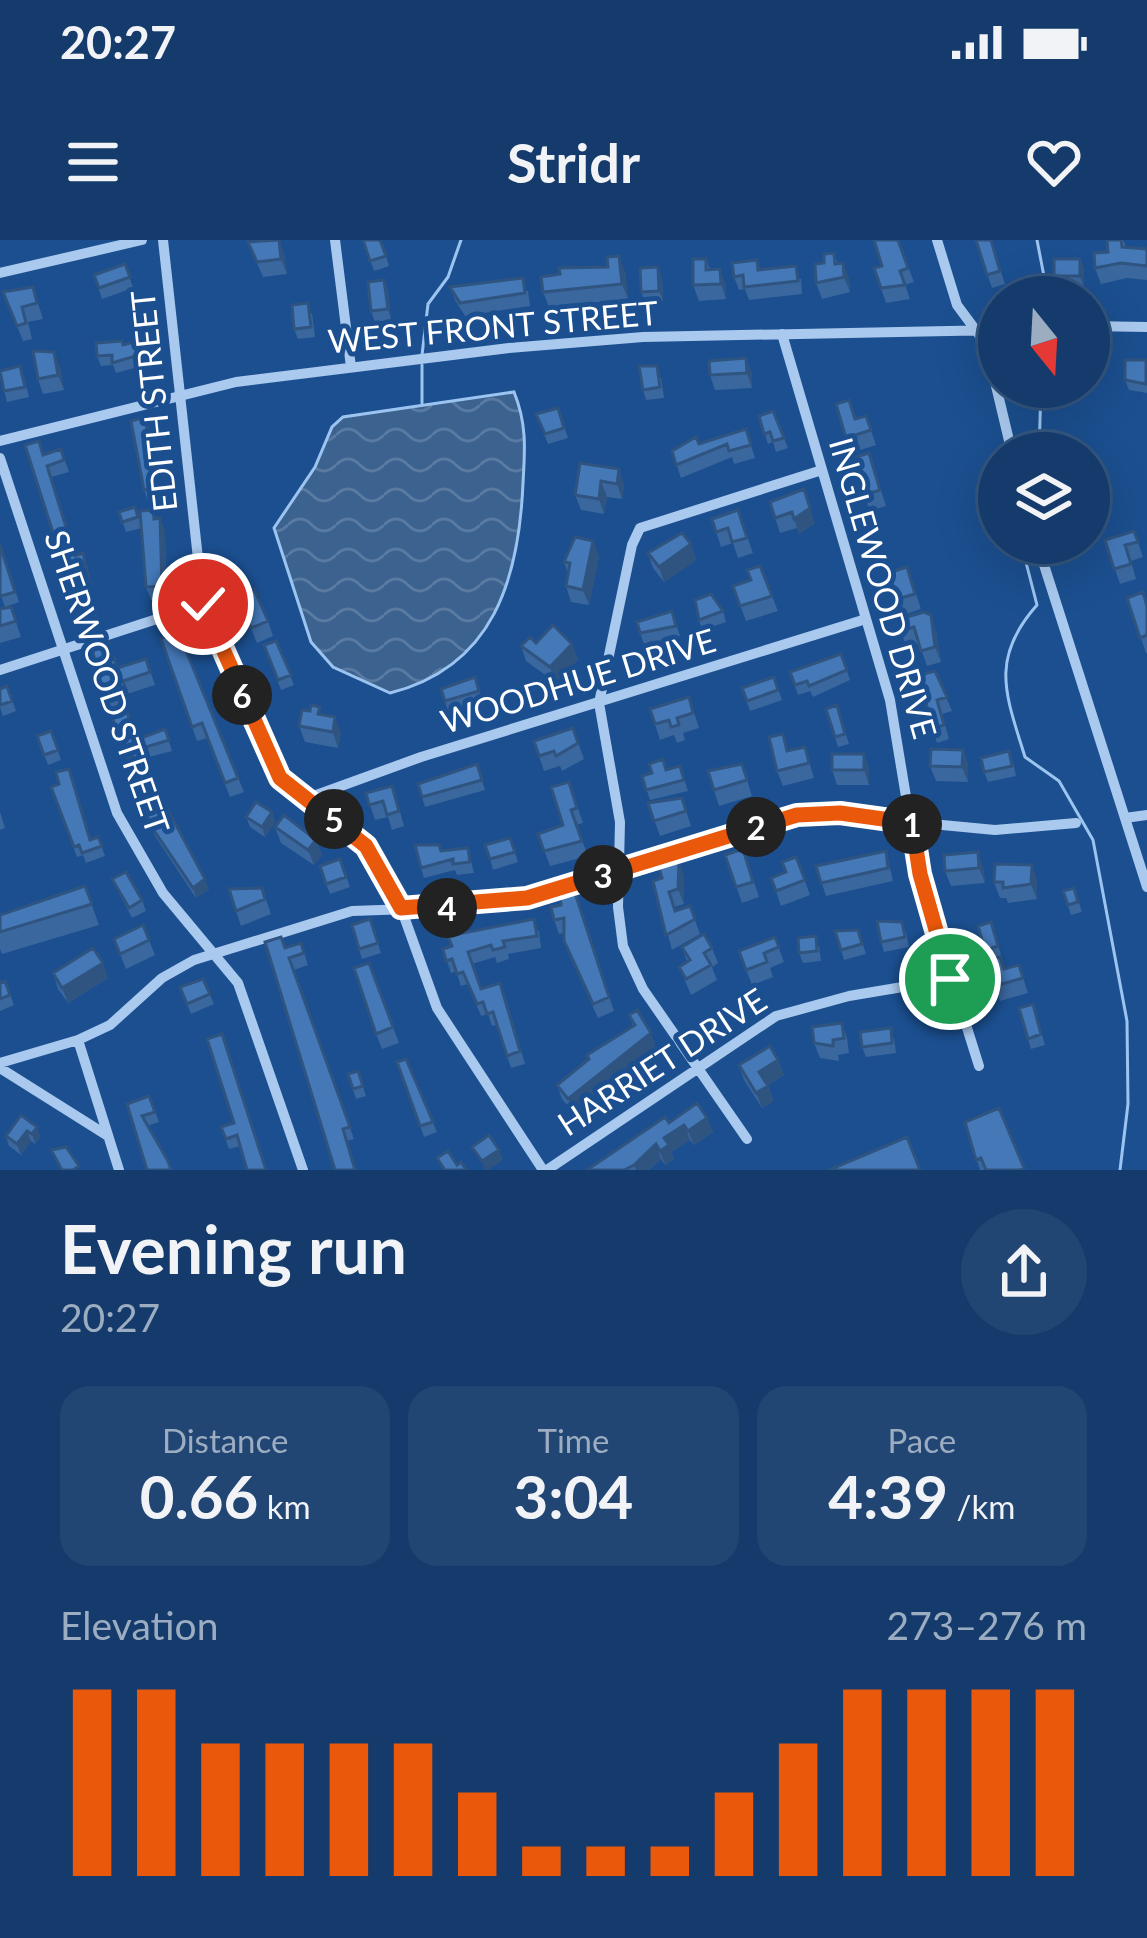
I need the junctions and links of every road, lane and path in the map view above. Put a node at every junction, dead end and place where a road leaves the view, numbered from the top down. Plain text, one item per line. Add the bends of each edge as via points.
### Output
1 (142, 240) edge
2 (163, 240) edge
3 (335, 240) edge
4 (937, 240) edge
5 (0, 273) edge
6 (1110, 326) edge
7 (1147, 327) edge
8 (971, 329) junction
9 (978, 329) edge
10 (782, 334) junction
11 (351, 367) junction
12 (182, 393) junction
13 (1007, 432) edge
14 (0, 441) edge
15 (0, 458) edge
16 (822, 470) junction
17 (1044, 564) edge
18 (203, 604) junction
19 (866, 619) junction
20 (63, 650) junction
21 (0, 670) edge
22 (599, 703) junction
23 (308, 799) junction
24 (1147, 815) edge
25 (1125, 818) junction
26 (912, 823) junction
27 (1076, 823) dead end
28 (620, 869) junction
29 (1147, 887) edge
30 (401, 908) junction
31 (217, 952) junction
32 (950, 979) junction
33 (78, 1040) junction
34 (696, 1065) junction
35 (0, 1066) edge
36 (979, 1066) dead end
37 (108, 1136) junction
38 (747, 1139) dead end
39 (119, 1170) edge
40 (304, 1170) edge
41 (545, 1170) edge

1 - 5 street
2 - 12 street, EDITH STREET
3 - 11 street
4 - 8 street
6 - 7 street
8 - 9 street, WEST FRONT STREET
8 - 10 street, WEST FRONT STREET
8 - 13 street via 986,344
10 - 11 street, WEST FRONT STREET via 548,343
10 - 16 street, INGLEWOOD DRIVE
11 - 12 street, WEST FRONT STREET
12 - 14 street, WEST FRONT STREET
12 - 18 street, EDITH STREET
15 - 20 street, SHERWOOD STREET
16 - 19 street, INGLEWOOD DRIVE
16 - 22 street via 640,528
17 - 25 street
18 - 20 street
18 - 23 street, EDITH STREET via 280,778
19 - 22 street, WOODHUE DRIVE
19 - 26 street, INGLEWOOD DRIVE via 901,740
20 - 21 street
20 - 31 street, SHERWOOD STREET via 129,841
22 - 23 street, WOODHUE DRIVE
22 - 28 street via 617,796
23 - 30 street, EDITH STREET via 366,846
24 - 25 street
25 - 29 street
26 - 27 street via 995,830
26 - 28 street via 797,815
26 - 32 street, INGLEWOOD DRIVE
28 - 30 street via 496,904
28 - 34 street via 619,925 631,969
30 - 31 street via 352,911
30 - 41 street, EDITH STREET via 436,1008
31 - 33 street via 162,978 110,1025
31 - 40 street, SHERWOOD STREET via 250,1006
32 - 34 street, HARRIET DRIVE via 792,1010
32 - 36 street, INGLEWOOD DRIVE
33 - 35 street
33 - 37 street
34 - 38 street
34 - 41 street, HARRIET DRIVE
35 - 37 street
37 - 39 street

